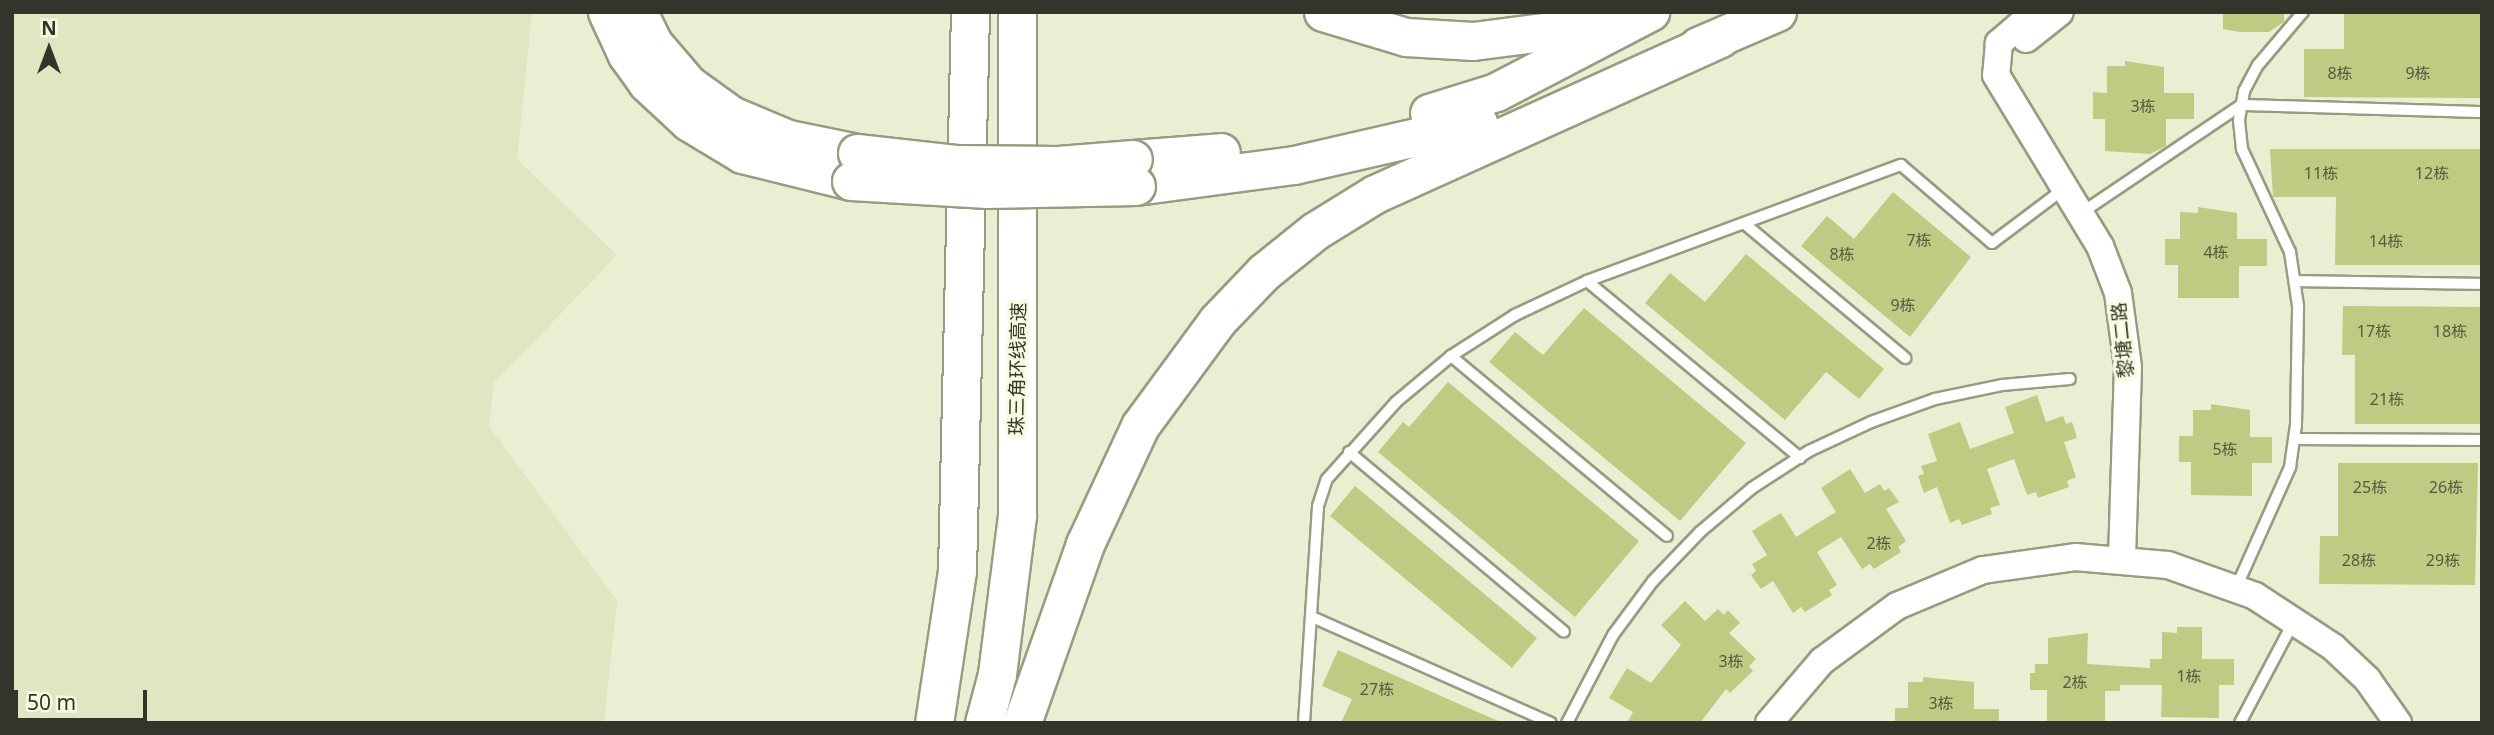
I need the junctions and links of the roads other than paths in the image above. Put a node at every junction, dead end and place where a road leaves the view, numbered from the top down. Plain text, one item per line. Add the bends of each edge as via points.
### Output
1 (607, 12) edge
2 (638, 12) edge
3 (1017, 12) edge
4 (1323, 12) edge
5 (1777, 12) edge
6 (2035, 12) edge
7 (2060, 12) edge
8 (2303, 12) edge
9 (1646, 15) edge
10 (968, 23) edge
11 (1720, 38) junction
12 (2241, 105) junction
13 (2015, 107) junction
14 (2482, 111) edge
15 (854, 167) junction
16 (1134, 172) junction
17 (2065, 188) junction
18 (2081, 213) junction
19 (1745, 224) junction
20 (1587, 281) junction
21 (2297, 281) junction
22 (2482, 284) edge
23 (1451, 356) junction
24 (1905, 358) dead end
25 (2070, 380) dead end
26 (2295, 439) junction
27 (2482, 440) edge
28 (1349, 452) junction
29 (1800, 458) junction
30 (1667, 536) dead end
31 (2122, 558) junction
32 (2235, 588) junction
33 (1312, 617) junction
34 (2296, 619) junction
35 (1564, 632) dead end
36 (934, 723) edge
37 (984, 723) edge
38 (1022, 723) edge
39 (1304, 723) edge
40 (1551, 723) edge
41 (1567, 723) edge
42 (1769, 723) edge
43 (2240, 723) edge
44 (2398, 723) edge

1 - 15 highway via 627,55 647,83 689,122 751,157
2 - 15 highway via 653,43 688,84 731,115
3 - 37 highway, 珠三角环线高速 via 1017,516 997,674
4 - 9 highway via 1406,37 1473,41
5 - 11 highway
6 - 13 street, 黎塘二路 via 2007,34 1996,52 1996,75
7 - 13 street, 黎塘二路 via 2014,51 2006,77
8 - 12 lane via 2258,65
9 - 16 highway via 1496,92 1371,132
10 - 36 highway via 957,571
11 - 16 highway via 1444,134 1294,165
11 - 38 highway via 1374,194 1315,230 1264,272 1216,321 1140,426 1085,544
12 - 14 lane
12 - 18 lane
12 - 21 lane via 2242,149 2283,235
13 - 17 street, 黎塘二路
15 - 16 highway, bridge via 1058,165
17 - 18 street, 黎塘二路
17 - 19 lane via 1992,243 1901,165
18 - 31 street, 黎塘二路 via 2110,269 2127,342
19 - 20 lane
19 - 24 lane
20 - 23 lane via 1515,315
20 - 29 lane
21 - 22 lane
21 - 26 lane
23 - 28 lane via 1396,402
23 - 30 lane
25 - 29 lane via 2002,385 1935,400 1871,422
26 - 27 lane
26 - 32 lane via 2284,488
28 - 33 lane via 1327,479 1318,506
28 - 35 lane
29 - 41 lane via 1752,488 1700,532 1653,581 1614,635
31 - 32 street via 2168,565
31 - 42 street via 2028,561 1939,585 1858,631 1822,661
32 - 34 street
33 - 39 lane
33 - 40 lane
34 - 43 lane
34 - 44 street via 2367,679

